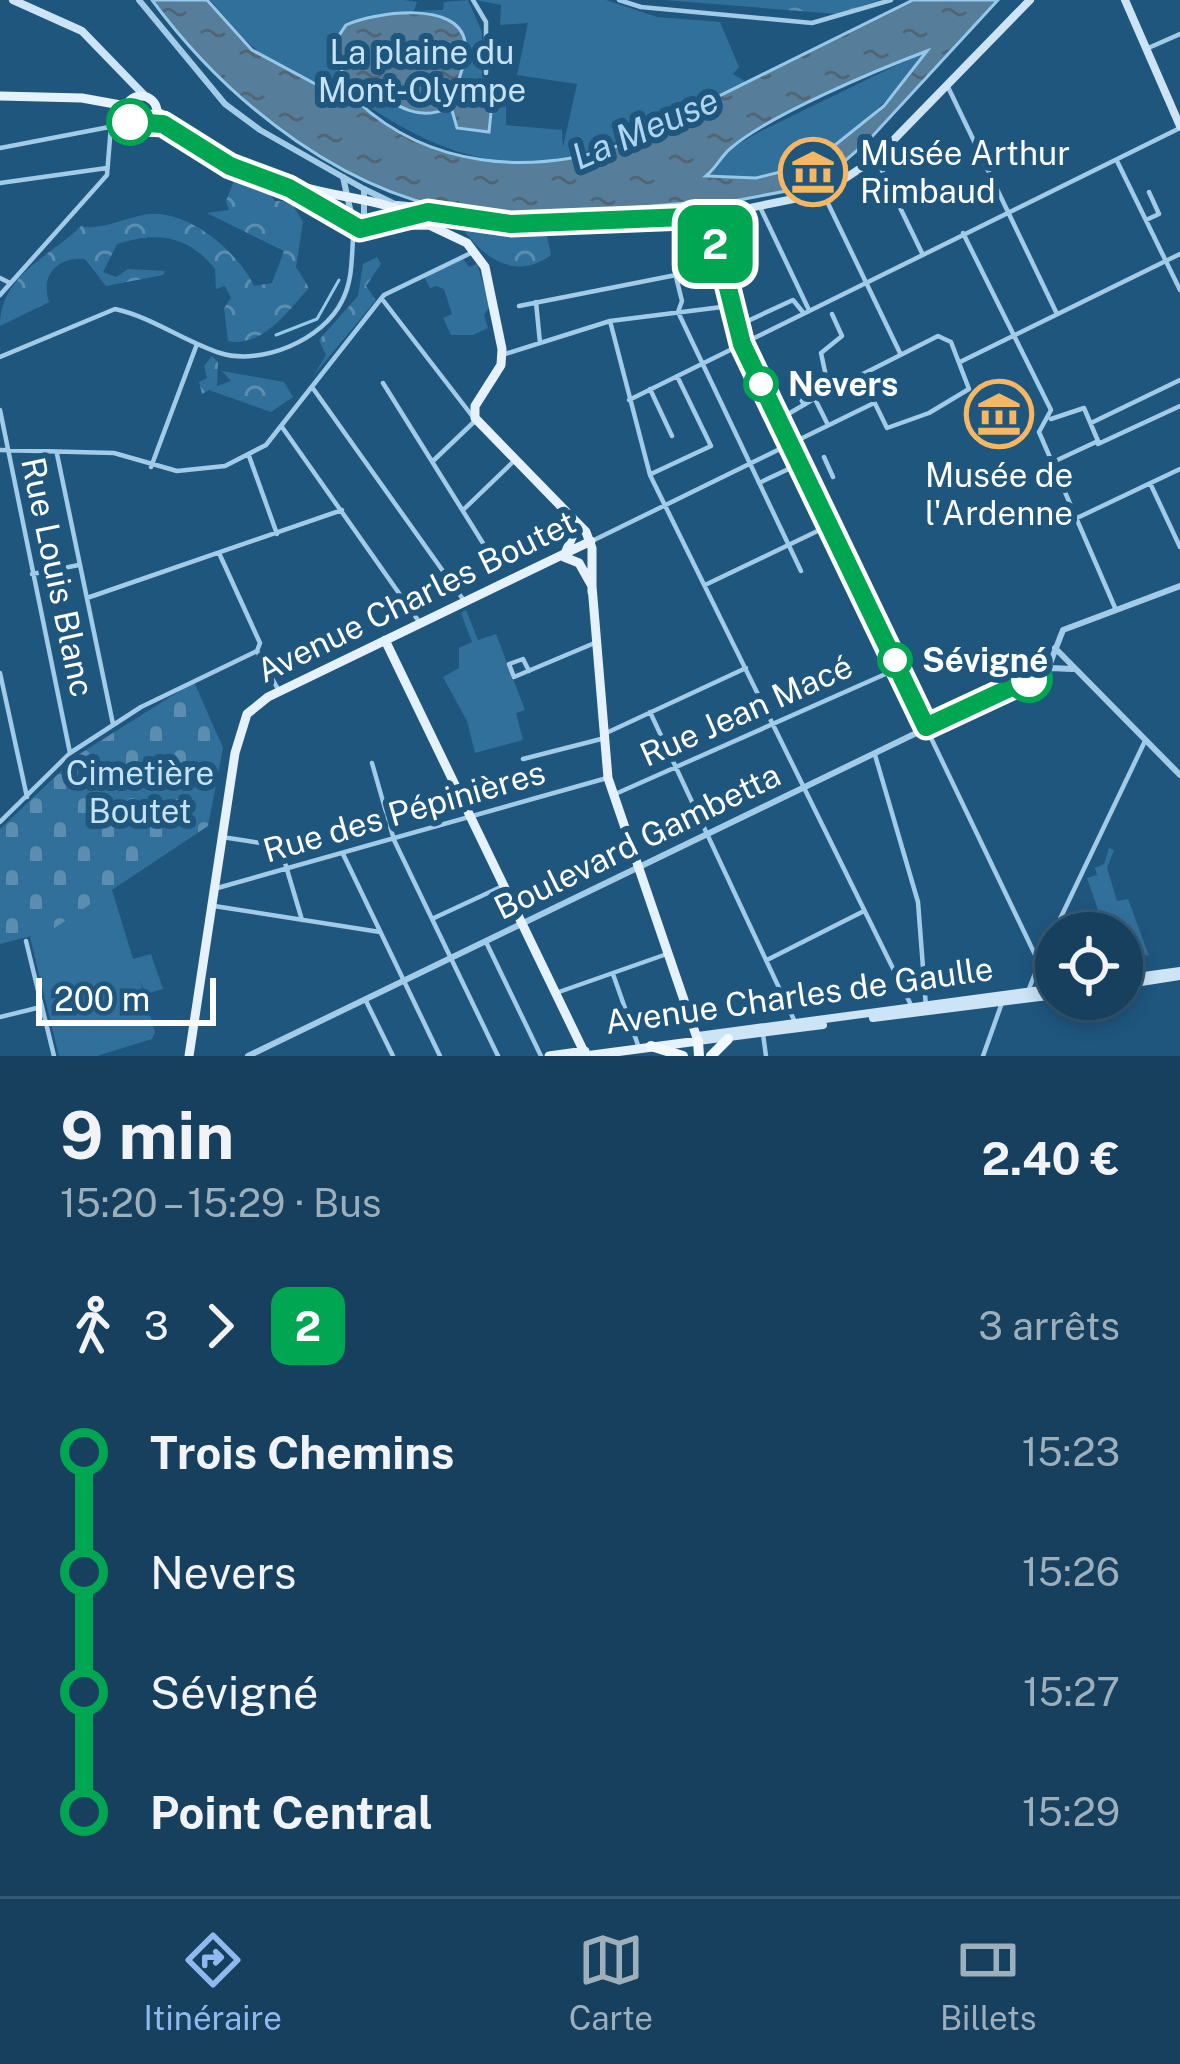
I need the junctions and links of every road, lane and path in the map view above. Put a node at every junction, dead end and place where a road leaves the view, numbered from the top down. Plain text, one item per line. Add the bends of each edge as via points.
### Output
1 (13, 0) edge
2 (139, 0) edge
3 (473, 0) edge
4 (619, 0) edge
5 (891, 0) edge
6 (1030, 0) edge
7 (1125, 0) edge
8 (1180, 34) edge
9 (1146, 49) junction
10 (486, 73) dead end
11 (947, 85) junction
12 (0, 96) edge
13 (132, 108) junction
14 (155, 117) junction
15 (111, 126) junction
16 (1180, 127) edge
17 (0, 148) edge
18 (876, 158) junction
19 (1116, 159) junction
20 (110, 168) junction
21 (341, 174) junction
22 (0, 183) edge
23 (1148, 192) dead end
24 (365, 194) junction
25 (823, 194) junction
26 (350, 198) junction
27 (398, 205) junction
28 (760, 206) junction
29 (1008, 211) junction
30 (411, 214) junction
31 (710, 216) junction
32 (465, 217) junction
33 (1146, 220) junction
34 (424, 224) junction
35 (354, 227) junction
36 (376, 228) junction
37 (963, 233) junction
38 (475, 251) junction
39 (922, 253) junction
40 (1180, 254) edge
41 (1166, 261) junction
42 (0, 278) edge
43 (865, 280) junction
44 (10, 283) junction
45 (1180, 290) edge
46 (0, 295) edge
47 (382, 298) junction
48 (536, 302) junction
49 (519, 306) dead end
50 (733, 306) junction
51 (805, 310) junction
52 (678, 312) junction
53 (832, 314) dead end
54 (1057, 314) junction
55 (610, 321) junction
56 (739, 325) junction
57 (1014, 335) junction
58 (540, 343) junction
59 (197, 344) junction
60 (742, 344) junction
61 (900, 353) junction
62 (502, 355) junction
63 (0, 357) edge
64 (959, 362) junction
65 (702, 364) junction
66 (789, 375) dead end
67 (677, 376) junction
68 (1180, 380) edge
69 (383, 383) dead end
70 (312, 387) junction
71 (650, 389) junction
72 (815, 399) junction
73 (629, 400) junction
74 (872, 404) junction
75 (804, 405) junction
76 (1180, 406) edge
77 (0, 410) edge
78 (1051, 416) junction
79 (476, 419) junction
80 (778, 420) junction
81 (1091, 423) junction
82 (828, 425) junction
83 (281, 426) junction
84 (672, 436) dead end
85 (790, 444) junction
86 (1094, 446) junction
87 (4, 450) edge
88 (57, 454) junction
89 (249, 456) junction
90 (824, 457) dead end
91 (515, 460) junction
92 (433, 461) junction
93 (750, 463) junction
94 (1051, 463) junction
95 (800, 464) junction
96 (151, 467) junction
97 (1180, 469) edge
98 (650, 475) junction
99 (833, 477) dead end
100 (759, 483) junction
101 (1150, 483) junction
102 (554, 500) junction
103 (664, 505) junction
104 (342, 510) junction
105 (463, 511) junction
106 (1075, 519) junction
107 (830, 525) junction
108 (1176, 529) edge
109 (277, 534) junction
110 (591, 541) junction
111 (787, 546) junction
112 (1180, 547) edge
113 (219, 553) junction
114 (491, 556) dead end
115 (561, 556) junction
116 (80, 565) junction
117 (801, 572) dead end
118 (32, 574) junction
119 (704, 585) junction
120 (1180, 586) edge
121 (592, 592) junction
122 (87, 598) junction
123 (465, 602) junction
124 (1116, 610) junction
125 (420, 623) junction
126 (386, 640) junction
127 (597, 642) junction
128 (1055, 648) junction
129 (257, 651) junction
130 (746, 668) junction
131 (899, 668) junction
132 (1047, 669) junction
133 (1072, 669) junction
134 (529, 670) dead end
135 (0, 673) edge
136 (279, 691) junction
137 (650, 712) junction
138 (773, 724) junction
139 (113, 725) junction
140 (926, 727) junction
141 (605, 736) junction
142 (1145, 740) junction
143 (70, 753) junction
144 (874, 753) junction
145 (523, 759) dead end
146 (372, 763) dead end
147 (676, 767) junction
148 (1180, 775) edge
149 (608, 778) junction
150 (804, 787) junction
151 (613, 795) junction
152 (27, 797) junction
153 (471, 818) junction
154 (0, 823) edge
155 (708, 834) junction
156 (222, 837) junction
157 (394, 840) junction
158 (343, 854) junction
159 (639, 867) junction
160 (287, 869) junction
161 (505, 885) junction
162 (214, 889) junction
163 (212, 906) junction
164 (865, 911) junction
165 (1063, 912) edge
166 (434, 918) junction
167 (302, 920) junction
168 (523, 923) junction
169 (380, 932) junction
170 (26, 941) dead end
171 (486, 941) junction
172 (669, 954) junction
173 (1035, 955) edge
174 (452, 957) junction
175 (767, 960) junction
176 (613, 973) junction
177 (1180, 974) edge
178 (1035, 976) edge
179 (1143, 979) edge
180 (404, 981) junction
181 (556, 993) junction
182 (1035, 994) edge
183 (1029, 995) junction
184 (365, 999) junction
185 (1003, 999) junction
186 (41, 1007) junction
187 (926, 1009) junction
188 (912, 1011) junction
189 (0, 1017) edge
190 (795, 1024) junction
191 (764, 1034) junction
192 (728, 1039) junction
193 (696, 1040) junction
194 (642, 1046) junction
195 (585, 1054) edge
196 (54, 1056) edge
197 (189, 1056) edge
198 (248, 1056) edge
199 (393, 1056) edge
200 (440, 1056) edge
201 (498, 1056) edge
202 (545, 1056) edge
203 (691, 1056) edge
204 (712, 1056) edge
205 (766, 1056) edge
206 (982, 1056) edge

1 - 13 main road via 82,31 134,88
2 - 21 street via 225,104
3 - 10 street via 485,22
4 - 5 street via 812,23
6 - 11 main road
7 - 9 main road
8 - 9 street
9 - 16 main road
11 - 18 main road
11 - 29 street
12 - 13 main road
13 - 14 main road
13 - 14 main road via 141,127
13 - 15 street
14 - 26 main road via 232,160 321,195
14 - 35 main road via 230,166 289,188
15 - 17 street
15 - 20 street
16 - 19 street
18 - 25 main road
18 - 39 street
19 - 29 street
19 - 33 street
20 - 22 street
20 - 44 street
21 - 24 street
21 - 26 street
23 - 33 street via 1159,214
24 - 26 main road
24 - 27 main road
24 - 35 street via 364,216
25 - 28 main road
25 - 43 street
26 - 35 street
27 - 30 main road
27 - 32 main road
28 - 31 main road
28 - 51 street
29 - 37 street
29 - 54 street
30 - 32 main road
30 - 34 main road
30 - 36 main road
31 - 32 main road via 610,224
31 - 50 street
33 - 41 street
34 - 36 main road
34 - 38 main road
35 - 36 main road
35 - 59 street via 348,286 327,323 269,352 226,355
37 - 39 street
37 - 57 street
38 - 47 street
38 - 62 main road via 492,290
39 - 43 street
40 - 41 street
41 - 45 street
41 - 54 street
42 - 44 street
43 - 51 street
43 - 61 street
44 - 46 street
47 - 70 street
47 - 79 street
48 - 49 street
48 - 52 street via 675,272
48 - 58 street
50 - 52 street
50 - 56 street
51 - 56 street via 793,300
51 - 60 street
52 - 55 street
52 - 65 street
53 - 72 street via 841,339 820,353 831,386
54 - 57 street
55 - 58 street
55 - 73 street
56 - 60 street
57 - 64 street
57 - 78 street
58 - 62 street
59 - 63 street via 115,308
59 - 96 street
60 - 65 street
60 - 80 street
61 - 64 street via 943,335
61 - 74 street via 861,375
62 - 79 main road
64 - 74 street via 969,389 929,413 894,429
65 - 67 street
65 - 93 street
66 - 75 street
67 - 71 street
67 - 98 street via 711,446
68 - 81 street
69 - 92 street
70 - 83 street
70 - 123 street
71 - 73 street
71 - 84 street
72 - 75 street
72 - 82 street
73 - 98 street
74 - 82 street, Avenue Charles Boutet
75 - 80 street
76 - 86 street
77 - 87 street, Rue Louis Blanc
78 - 81 street via 1078,407
78 - 94 street via 1039,432
79 - 91 main road
79 - 92 street
80 - 85 street
81 - 86 street
82 - 85 street, Avenue Charles Boutet
83 - 89 street
83 - 104 street
85 - 93 street, Avenue Charles Boutet
85 - 95 street
86 - 94 street
87 - 88 street
87 - 118 street, Rue Louis Blanc
88 - 96 street via 114,453
88 - 116 street
89 - 96 street via 212,468
89 - 109 street
90 - 99 street
91 - 102 main road
91 - 105 street
92 - 105 street
93 - 100 street
93 - 103 street, Avenue Charles Boutet
94 - 106 street
95 - 100 street
95 - 107 street
97 - 101 street
98 - 103 street
100 - 111 street
101 - 106 street
101 - 108 street
102 - 110 main road
102 - 115 main road via 573,526
103 - 110 street, Avenue Charles Boutet
103 - 119 street
104 - 109 street
104 - 125 street
105 - 114 street
106 - 124 street
107 - 111 street
107 - 131 street
108 - 112 street
109 - 113 street
110 - 115 main road, Avenue Charles Boutet
110 - 121 main road
111 - 117 street
111 - 119 street
113 - 122 street
113 - 129 street
115 - 121 main road via 580,564
115 - 123 main road, Avenue Charles Boutet
116 - 118 street
116 - 122 street
118 - 143 street, Rue Louis Blanc
119 - 130 street
120 - 124 street
121 - 127 main road
122 - 139 street
123 - 125 main road, Avenue Charles Boutet
124 - 128 street via 1066,628
125 - 126 main road, Avenue Charles Boutet
126 - 136 main road, Avenue Charles Boutet
126 - 153 main road
127 - 134 street
127 - 141 main road
128 - 132 street
128 - 133 street
129 - 136 street
129 - 139 street
130 - 137 street
130 - 138 street
131 - 138 street, Rue Jean Macé
131 - 140 street
132 - 133 street, Boulevard Gambetta
132 - 140 street, Boulevard Gambetta
133 - 142 street
135 - 152 street
136 - 156 main road, Avenue Charles Boutet via 241,725
137 - 141 street
137 - 147 street
138 - 147 street, Rue Jean Macé
138 - 150 street
139 - 143 street
140 - 144 street, Boulevard Gambetta
140 - 173 street
141 - 145 street
141 - 149 main road
142 - 148 street
142 - 165 street
143 - 152 street
144 - 150 street, Boulevard Gambetta
144 - 187 street via 909,862
146 - 157 street
147 - 151 street, Rue Jean Macé
147 - 155 street
149 - 151 main road
149 - 153 street, Rue des Pépinières
150 - 155 street, Boulevard Gambetta
150 - 164 street
151 - 159 main road
152 - 154 street
153 - 157 street, Rue des Pépinières
153 - 161 main road
155 - 159 street, Boulevard Gambetta
155 - 175 street
156 - 160 street via 280,846
156 - 162 main road, Avenue Charles Boutet
157 - 158 street, Rue des Pépinières
157 - 166 street
158 - 160 street, Rue des Pépinières
158 - 169 street
159 - 168 street, Boulevard Gambetta
159 - 172 main road
160 - 162 street, Rue des Pépinières
160 - 167 street
161 - 166 street
161 - 168 main road
162 - 163 main road, Avenue Charles Boutet
163 - 167 street
163 - 197 main road, Avenue Charles Boutet
164 - 175 street
164 - 188 street
166 - 174 street
167 - 169 street
168 - 171 street, Boulevard Gambetta
168 - 181 main road
169 - 180 street
170 - 186 street
171 - 174 street, Boulevard Gambetta
171 - 202 street
172 - 176 street
172 - 193 main road
174 - 180 street, Boulevard Gambetta
174 - 201 street
175 - 190 street
176 - 181 street
176 - 194 street
177 - 179 main road
178 - 183 street
180 - 184 street, Boulevard Gambetta
180 - 200 street
181 - 195 main road
182 - 183 main road, Avenue Charles de Gaulle
183 - 185 main road, Avenue Charles de Gaulle
184 - 198 street, Boulevard Gambetta
184 - 199 street
185 - 187 main road, Avenue Charles de Gaulle
185 - 206 street
186 - 189 street
186 - 196 street
187 - 188 main road, Avenue Charles de Gaulle
188 - 190 main road, Avenue Charles de Gaulle
188 - 191 main road, Avenue Charles de Gaulle
190 - 193 main road, Avenue Charles de Gaulle
191 - 192 main road, Avenue Charles de Gaulle
191 - 205 street
192 - 193 main road, Avenue Charles de Gaulle
192 - 204 highway
193 - 194 main road, Avenue Charles de Gaulle
193 - 203 highway
194 - 195 main road, Avenue Charles de Gaulle
194 - 203 highway
195 - 202 main road, Avenue Charles de Gaulle

